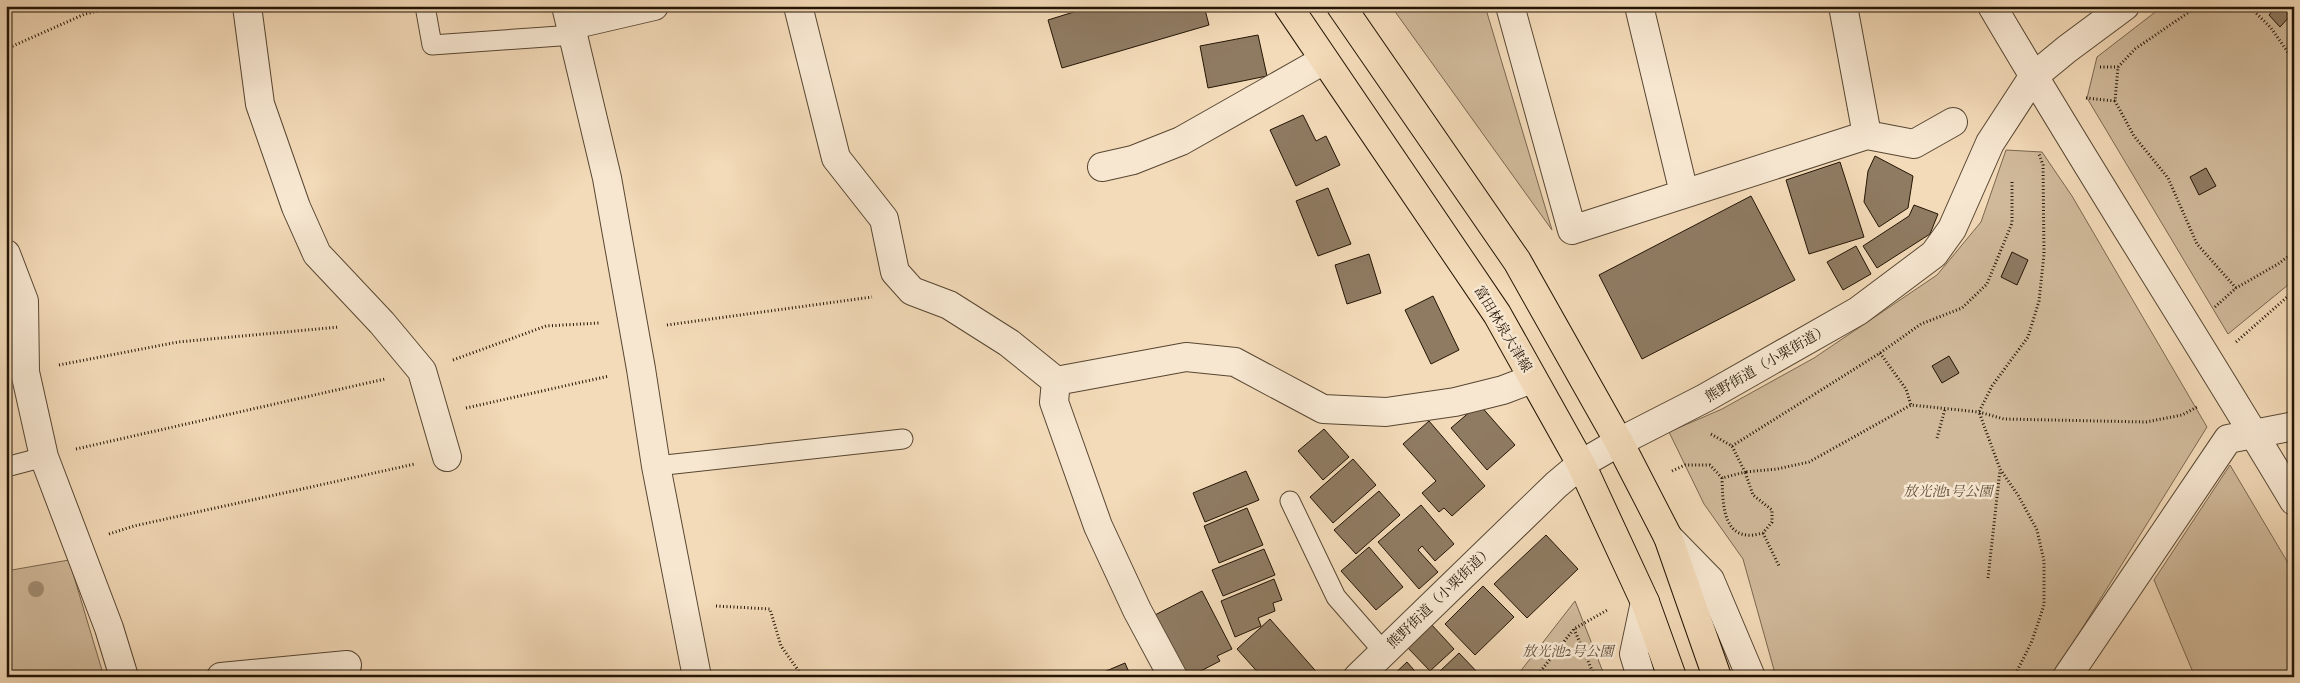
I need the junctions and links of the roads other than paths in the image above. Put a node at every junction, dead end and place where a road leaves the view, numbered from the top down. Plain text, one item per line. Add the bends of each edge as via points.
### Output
1 (247, 6) edge
2 (425, 6) edge
3 (654, 6) edge
4 (798, 6) edge
5 (1288, 6) edge
6 (1341, 6) edge
7 (1510, 6) edge
8 (1639, 6) edge
9 (1842, 6) edge
10 (1992, 6) edge
11 (2125, 6) edge
12 (570, 22) edge
13 (1324, 60) junction
14 (2032, 77) junction
15 (1953, 122) dead end
16 (1866, 134) junction
17 (1102, 167) dead end
18 (1684, 193) junction
19 (6, 254) edge
20 (1532, 379) junction
21 (1056, 381) junction
22 (2294, 426) edge
23 (2253, 432) junction
24 (903, 439) dead end
25 (1618, 442) junction
26 (44, 456) junction
27 (447, 457) road end
28 (1581, 464) junction
29 (656, 466) junction
30 (6, 467) edge
31 (1290, 501) dead end
32 (2294, 501) edge
33 (1668, 537) junction
34 (1645, 602) junction
35 (1383, 651) junction
36 (347, 665) dead end
37 (124, 677) edge
38 (221, 677) edge
39 (697, 677) edge
40 (1172, 677) edge
41 (1358, 677) edge
42 (1641, 677) edge
43 (1672, 677) edge
44 (1717, 677) edge
45 (1751, 677) edge
46 (2067, 677) edge

1 - 27 street via 260,104 296,207 317,254 422,371
2 - 12 lane via 432,44
3 - 12 street
4 - 21 street via 836,158 884,219 895,272 912,291 949,305 1009,343
5 - 13 main road, 富田林泉大津線
6 - 25 main road via 1517,261
7 - 18 street via 1572,230
8 - 18 street
9 - 16 street
10 - 14 street
11 - 14 street, 熊野街道（小栗街道）
12 - 29 street via 607,178
13 - 17 street via 1181,141 1133,160
13 - 20 main road, 富田林泉大津線 via 1497,314
14 - 23 street
14 - 25 street, 熊野街道（小栗街道） via 1990,143 1952,229 1934,254 1858,311 1705,398
15 - 16 street via 1914,144
16 - 18 street
19 - 26 street via 24,301 25,372
20 - 21 street via 1455,402 1386,412 1323,409 1235,362 1186,357
20 - 28 main road, 富田林泉大津線
21 - 40 street via 1054,402 1098,526 1136,610
22 - 23 street
23 - 32 street
23 - 46 street via 2228,439
24 - 29 lane
25 - 28 street, 熊野街道（小栗街道）
25 - 33 main road
26 - 30 lane
26 - 37 street via 109,628
28 - 34 main road, 富田林泉大津線
28 - 35 street, 熊野街道（小栗街道）
29 - 39 street
31 - 35 lane via 1336,597
33 - 44 main road
33 - 45 street via 1710,580
34 - 42 street via 1634,654
34 - 43 main road, 富田林泉大津線
35 - 41 street, 熊野街道（小栗街道）
36 - 38 street

